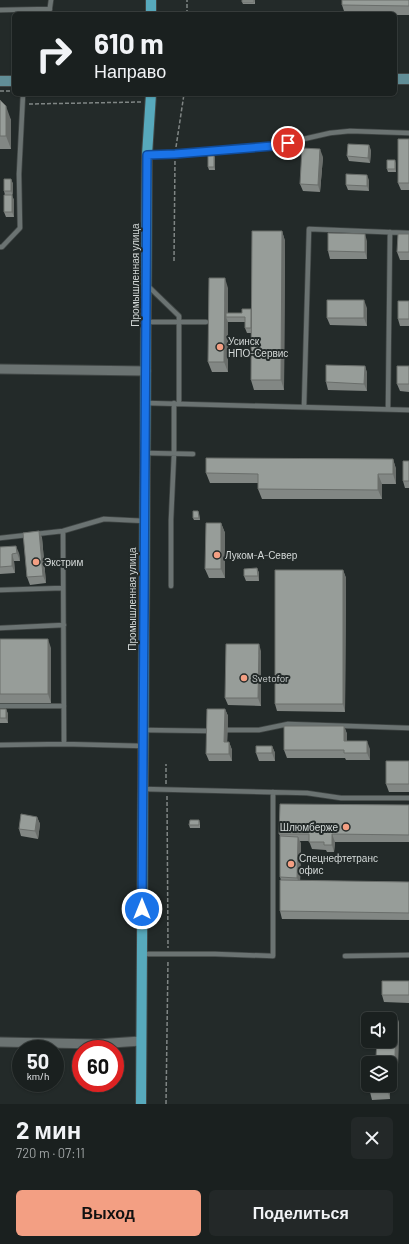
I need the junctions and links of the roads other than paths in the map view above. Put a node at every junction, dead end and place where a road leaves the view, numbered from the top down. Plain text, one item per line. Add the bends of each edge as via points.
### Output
1 (51, 0) edge
2 (151, 0) edge
3 (0, 10) edge
4 (50, 11) edge
5 (151, 12) edge
6 (397, 79) edge
7 (409, 79) edge
8 (0, 81) edge
9 (12, 81) edge
10 (23, 96) edge
11 (151, 98) edge
12 (409, 132) edge
13 (147, 155) junction
14 (390, 232) junction
15 (409, 233) edge
16 (0, 247) edge
17 (147, 285) junction
18 (179, 321) junction
19 (147, 322) junction
20 (206, 322) dead end
21 (0, 369) edge
22 (146, 371) junction
23 (146, 403) junction
24 (177, 403) junction
25 (304, 407) junction
26 (388, 409) junction
27 (409, 410) edge
28 (146, 453) junction
29 (174, 454) junction
30 (193, 454) dead end
31 (145, 521) junction
32 (63, 531) junction
33 (0, 538) edge
34 (171, 586) dead end
35 (64, 588) junction
36 (0, 590) edge
37 (64, 625) junction
38 (0, 628) edge
39 (0, 706) edge
40 (64, 706) junction
41 (409, 728) edge
42 (143, 730) junction
43 (64, 744) junction
44 (0, 745) edge
45 (143, 746) junction
46 (143, 789) junction
47 (273, 792) junction
48 (409, 798) edge
49 (142, 954) junction
50 (409, 955) edge
51 (344, 956) dead end
52 (141, 1041) junction
53 (0, 1042) edge
54 (141, 1104) edge

1 - 4 lane
2 - 5 main road
3 - 4 lane
6 - 7 street
8 - 9 street
10 - 16 lane via 19,174 20,228
11 - 13 main road, Промышленная улица
12 - 13 lane via 350,130 273,146
13 - 17 main road, Промышленная улица
14 - 15 lane
14 - 25 lane via 309,229
14 - 26 lane
17 - 18 lane via 179,316
17 - 19 main road, Промышленная улица
18 - 19 lane
18 - 20 lane
18 - 24 lane
19 - 22 main road, Промышленная улица
21 - 22 street
22 - 23 main road, Промышленная улица
23 - 24 lane
23 - 28 main road, Промышленная улица
24 - 25 lane
24 - 29 lane
25 - 26 lane
26 - 27 lane
28 - 29 lane
28 - 31 main road, Промышленная улица
29 - 30 lane
29 - 34 lane via 170,520
31 - 32 lane via 104,519
31 - 42 main road, Промышленная улица
32 - 33 lane
32 - 35 lane
35 - 36 lane
35 - 37 lane
37 - 38 lane
37 - 40 lane
39 - 40 lane
40 - 43 lane
41 - 42 lane via 288,724 259,730
42 - 45 main road, Промышленная улица
43 - 44 lane
43 - 45 lane
45 - 46 main road, Промышленная улица
46 - 47 lane
46 - 49 main road, Промышленная улица
47 - 48 lane via 341,798
47 - 49 lane via 273,956
49 - 52 main road, Промышленная улица
50 - 51 lane
52 - 53 street via 97,1044
52 - 54 main road, Промышленная улица

